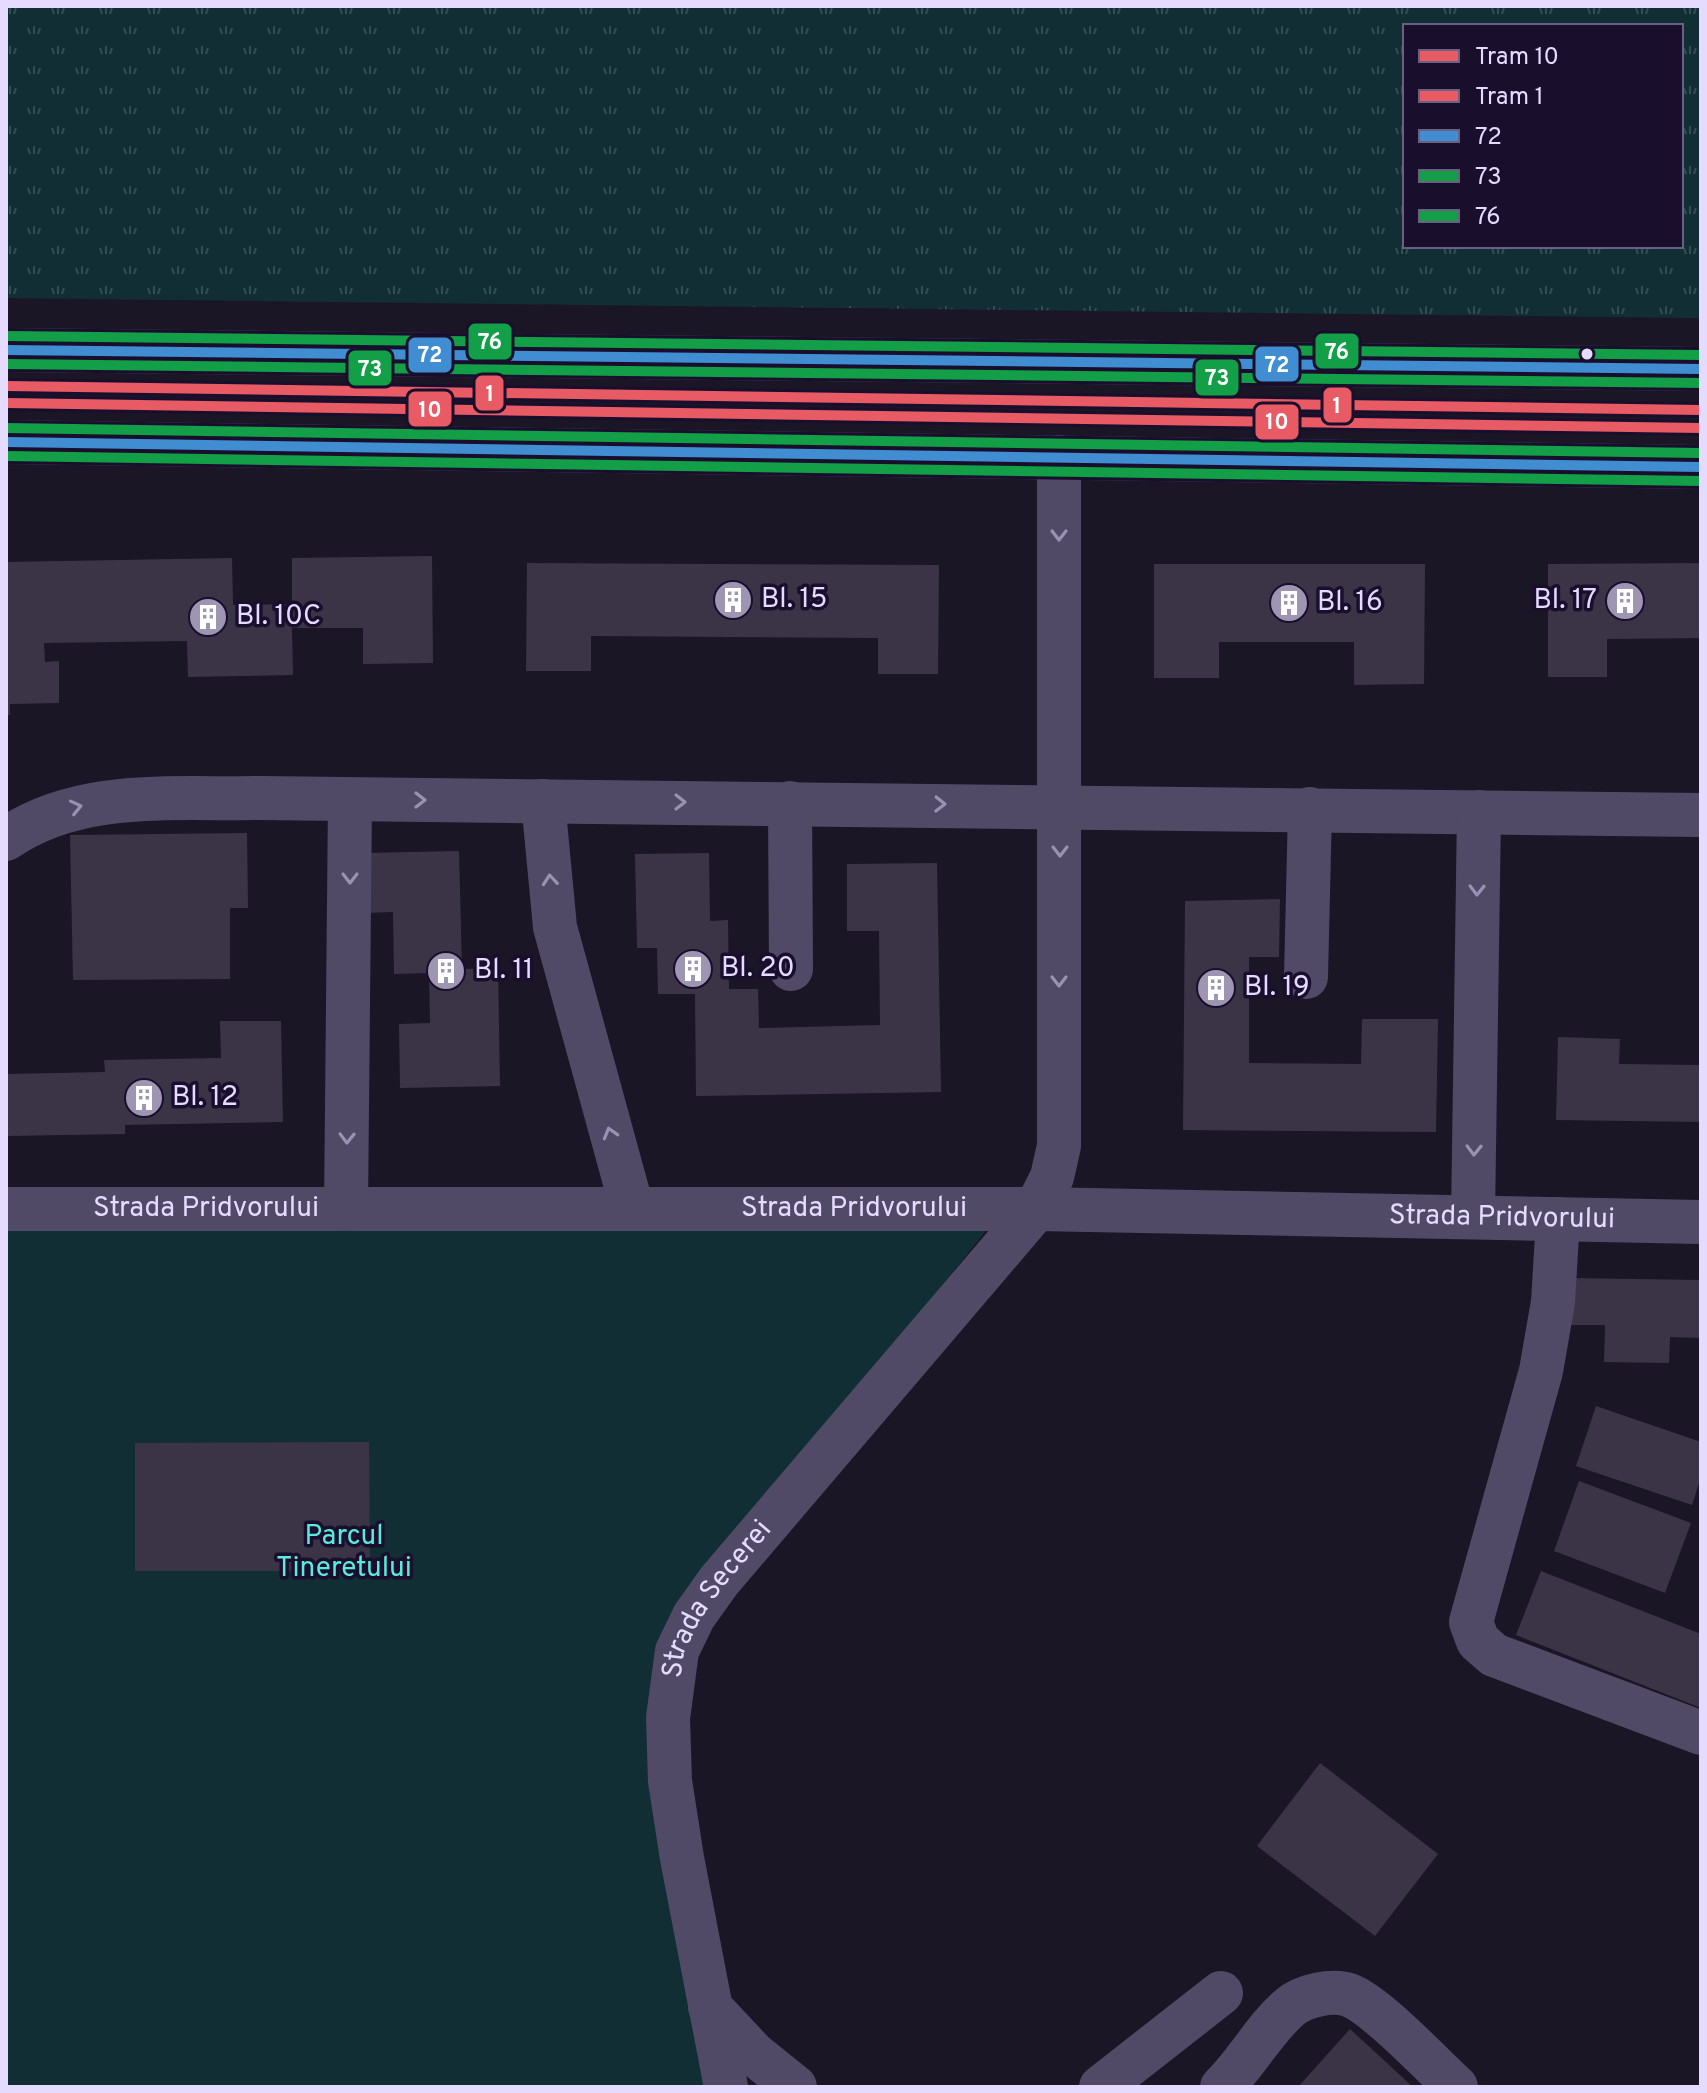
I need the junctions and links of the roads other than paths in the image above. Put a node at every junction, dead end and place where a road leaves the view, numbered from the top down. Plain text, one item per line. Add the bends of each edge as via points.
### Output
1 (6, 350) edge
2 (1701, 369) edge
3 (6, 442) edge
4 (1059, 457) junction
5 (1701, 467) edge
6 (350, 800) junction
7 (543, 801) junction
8 (790, 803) junction
9 (1060, 806) junction
10 (1310, 809) junction
11 (1479, 812) junction
12 (1701, 815) edge
13 (6, 839) edge
14 (791, 969) dead end
15 (1306, 977) dead end
16 (632, 1208) junction
17 (6, 1209) edge
18 (346, 1209) junction
19 (1036, 1209) junction
20 (1473, 1217) junction
21 (1558, 1219) junction
22 (1701, 1222) edge
23 (1701, 1733) edge
24 (1221, 1993) dead end
25 (710, 2007) junction
26 (726, 2087) edge
27 (795, 2087) edge
28 (1101, 2087) edge
29 (1222, 2087) edge
30 (1456, 2087) edge

1 - 2 main road
3 - 4 main road
4 - 5 main road
4 -> 9 street, Strada Secerei
6 -> 7 street
13 -> 6 street via 31,822 106,802
6 -> 18 street
7 -> 8 street
16 -> 7 street via 555,927
8 -> 9 street
8 - 14 street
9 - 10 street
9 -> 19 street, Strada Secerei via 1059,1146 1052,1177
10 - 11 street
10 - 15 street
11 - 12 street
11 -> 20 street
16 - 18 street, Strada Pridvorului
16 - 19 street, Strada Pridvorului
17 - 18 street, Strada Pridvorului
19 - 20 street, Strada Pridvorului
19 - 25 street, Strada Secerei via 719,1581 677,1651 668,1718 670,1781
20 - 21 street, Strada Pridvorului
21 - 22 street, Strada Pridvorului
21 - 23 street via 1553,1302 1541,1371 1471,1622 1478,1641 1494,1655
24 - 28 street
25 - 26 street, Strada Secerei
25 - 27 street via 754,2054
29 - 30 street via 1290,2007 1307,1997 1329,1994 1348,1995 1372,2011

